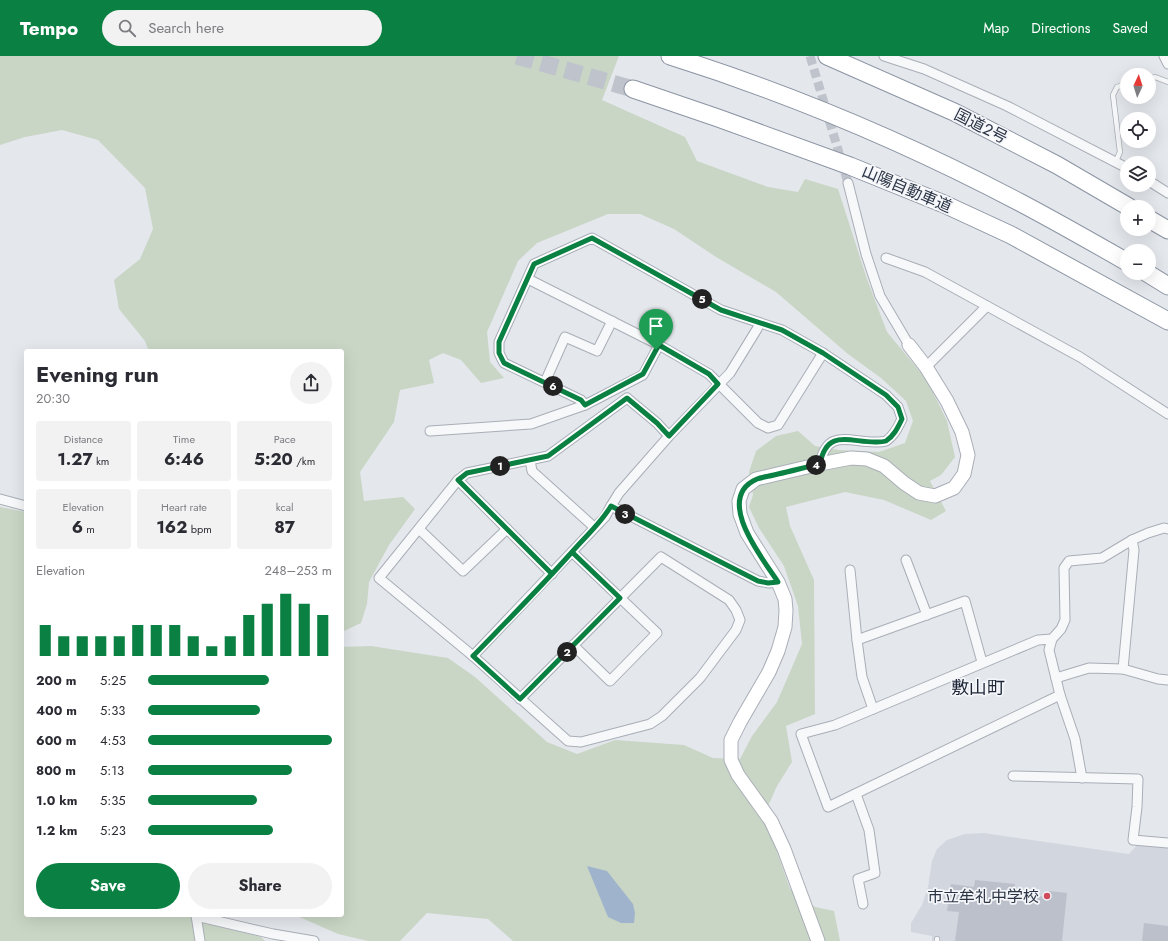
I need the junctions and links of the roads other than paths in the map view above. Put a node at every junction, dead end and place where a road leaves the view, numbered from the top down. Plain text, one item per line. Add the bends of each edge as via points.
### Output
1 (670, 56) edge
2 (827, 56) edge
3 (884, 56) edge
4 (1164, 56) edge
5 (1168, 64) edge
6 (1156, 77) edge
7 (1168, 82) edge
8 (1120, 86) edge
9 (633, 89) tunnel mouth
10 (1116, 161) junction
11 (1120, 164) edge
12 (848, 183) tunnel mouth
13 (1156, 185) edge
14 (1168, 193) edge
15 (1120, 202) edge
16 (1156, 223) edge
17 (1168, 230) edge
18 (886, 258) dead end
19 (1120, 258) edge
20 (528, 279) junction
21 (1156, 279) edge
22 (1168, 286) edge
23 (987, 306) junction
24 (612, 321) junction
25 (1168, 321) edge
26 (760, 323) junction
27 (659, 345) junction
28 (909, 345) joint
29 (823, 353) junction
30 (926, 367) junction
31 (545, 382) junction
32 (718, 384) junction
33 (585, 405) junction
34 (1168, 414) edge
35 (430, 431) dead end
36 (669, 436) junction
37 (530, 460) junction
38 (820, 464) junction
39 (458, 480) junction
40 (0, 499) edge
41 (24, 505) edge
42 (611, 506) junction
43 (594, 528) junction
44 (419, 529) junction
45 (507, 529) junction
46 (1168, 529) edge
47 (1132, 540) junction
48 (572, 552) junction
49 (906, 560) dead end
50 (850, 570) dead end
51 (552, 574) junction
52 (778, 582) junction
53 (620, 598) junction
54 (927, 615) junction
55 (1052, 639) junction
56 (857, 640) junction
57 (573, 646) junction
58 (473, 656) junction
59 (982, 662) junction
60 (1123, 669) junction
61 (1056, 678) junction
62 (1168, 680) edge
63 (1060, 695) junction
64 (520, 699) junction
65 (873, 709) junction
66 (1013, 776) dead end
67 (1082, 778) junction
68 (856, 794) junction
69 (1168, 843) edge
70 (863, 904) dead end
71 (196, 917) edge
72 (200, 917) edge
73 (200, 941) edge
74 (314, 941) edge
75 (818, 941) edge

1 - 19 highway via 796,99 925,156 1021,203
2 - 15 highway, 国道2号 via 954,112 1057,165
3 - 10 street via 924,69 1007,106
4 - 5 street
6 - 7 lane
8 - 10 lane via 1112,95 1120,152
9 - 25 highway, 山陽自動車道 via 843,163 944,204 1011,234
10 - 11 street
12 - 28 street via 866,254 880,296
13 - 14 street
16 - 17 highway
18 - 23 street via 925,272
20 - 24 street
20 - 26 street via 534,264 592,238 721,310
20 - 31 street via 499,342 499,353 504,363
21 - 22 highway
23 - 30 street
23 - 34 street via 1080,357
24 - 27 street
24 - 31 street via 597,351 565,338
26 - 29 street via 782,330
26 - 32 street via 730,373
27 - 32 street via 709,374
27 - 33 street via 643,374
28 - 30 street
29 - 32 street via 778,425 768,428 758,423
29 - 38 street via 886,395 898,407 902,419 896,432 885,441 843,439 829,444 822,453
30 - 38 street via 962,432 968,455 964,474 954,488 935,496 920,493 884,466 867,459 851,458
31 - 33 street via 581,400
32 - 36 street
33 - 35 street via 531,424
36 - 37 street via 627,398 548,456
36 - 42 street via 619,492
37 - 39 street via 467,473
37 - 43 street via 532,471
38 - 52 street via 756,480 743,489 739,500 740,514 747,532
39 - 44 street
39 - 45 street
40 - 41 street
42 - 43 street
42 - 52 street via 758,581
43 - 48 street
44 - 45 street via 463,571
44 - 58 street via 378,578
45 - 51 street
46 - 47 street via 1164,528
47 - 55 street via 1102,558 1069,561 1064,568 1065,620 1061,630
47 - 60 street via 1134,550
48 - 51 street
48 - 53 street
49 - 54 street
50 - 56 street
51 - 58 street
52 - 75 street via 785,599 785,627 769,672 732,740 731,760 738,775 771,821
53 - 57 street
53 - 57 street via 657,633 620,671 610,681
53 - 64 street via 661,557 729,600 740,620 736,630 700,678 662,716 650,724 581,742 568,741
54 - 56 street
54 - 59 street via 965,600
55 - 59 street via 1038,640
55 - 61 street via 1049,650
56 - 65 street via 862,677
57 - 64 street
58 - 64 street
59 - 65 street
60 - 61 street via 1089,668
60 - 62 street
61 - 63 street
63 - 67 street via 1075,739
63 - 68 street
65 - 68 street via 835,725 801,734 828,807
66 - 67 street
67 - 69 street via 1138,778 1138,807 1133,840
68 - 70 street via 869,830 875,873 858,879
71 - 73 street
72 - 74 street

